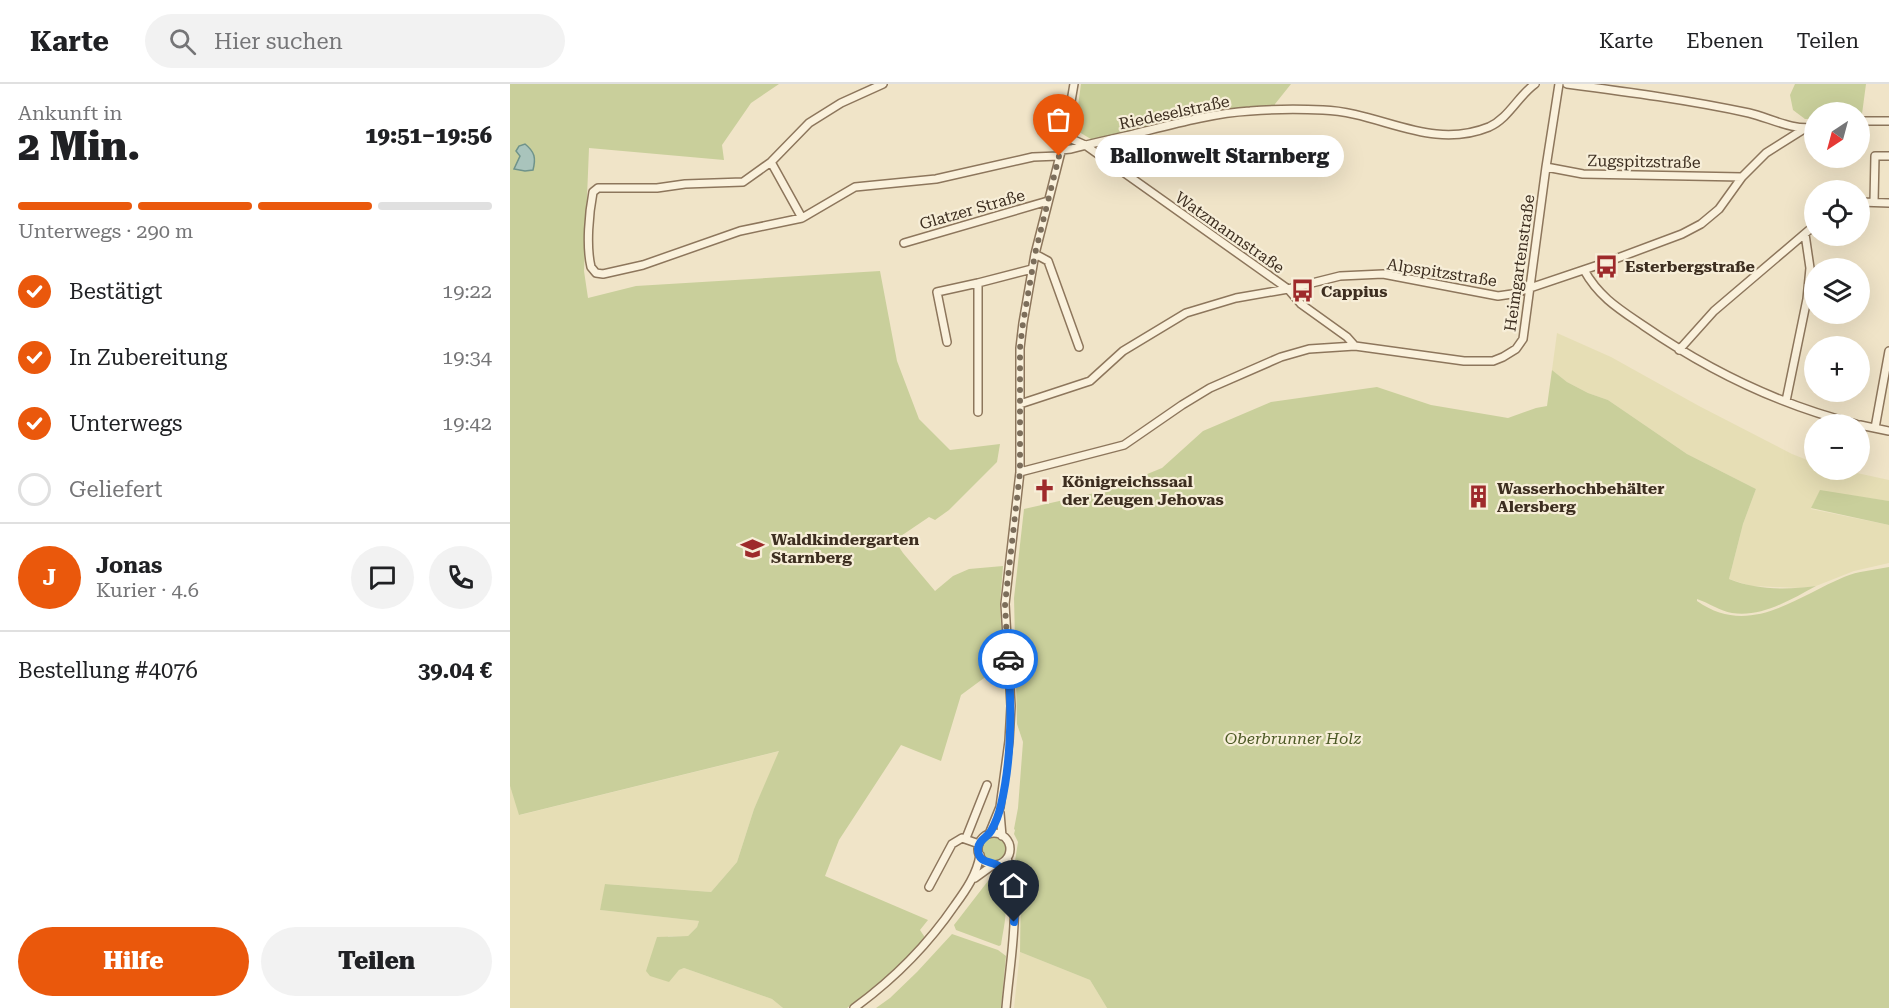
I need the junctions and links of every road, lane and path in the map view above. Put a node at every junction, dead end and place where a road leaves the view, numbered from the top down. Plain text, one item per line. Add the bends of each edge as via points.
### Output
1 (884, 84) edge
2 (1074, 84) edge
3 (1535, 84) edge
4 (1558, 84) edge
5 (1567, 84) edge
6 (1870, 121) edge
7 (1889, 121) edge
8 (1803, 129) joint
9 (1065, 136) junction
10 (1085, 145) junction
11 (1060, 153) junction
12 (1889, 156) edge
13 (771, 162) junction
14 (1546, 167) junction
15 (1742, 177) junction
16 (1048, 201) junction
17 (1870, 202) edge
18 (1874, 202) junction
19 (1889, 202) edge
20 (802, 218) junction
21 (1804, 235) edge
22 (904, 243) dead end
23 (1807, 246) edge
24 (1035, 254) junction
25 (1032, 269) junction
26 (1584, 270) junction
27 (978, 283) junction
28 (1531, 286) junction
29 (1288, 289) junction
30 (947, 342) dead end
31 (1355, 346) junction
32 (1079, 347) dead end
33 (1679, 350) junction
34 (1889, 351) edge
35 (1786, 401) junction
36 (1020, 404) junction
37 (978, 412) dead end
38 (1819, 414) edge
39 (1870, 428) edge
40 (1875, 429) junction
41 (1889, 432) edge
42 (1020, 472) junction
43 (987, 785) dead end
44 (1000, 807) junction
45 (989, 834) junction
46 (1002, 836) junction
47 (966, 838) junction
48 (979, 844) junction
49 (980, 855) junction
50 (1007, 858) junction
51 (995, 865) junction
52 (971, 882) junction
53 (929, 887) dead end
54 (1014, 887) junction
55 (854, 1008) edge
56 (1006, 1008) edge

1 - 13 street via 809,123
2 - 9 street
3 - 10 street, Riedeselstraße via 1503,118 1470,132 1427,134 1325,110 1249,111
4 - 14 street, Heimgartenstraße
5 - 8 street via 1654,95
6 - 7 street
8 - 15 street, Alpspitzstraße via 1769,151
9 - 10 street, Watzmannstraße
9 - 11 street
10 - 11 street, Riedeselstraße
10 - 29 street, Watzmannstraße
11 - 16 street
11 - 20 street, Riedeselstraße via 936,179 855,187
12 - 18 street via 1875,156
13 - 20 street
13 - 20 street via 743,182 598,188 591,200 591,267 603,274 643,265 723,237
14 - 15 street, Zugspitzstraße via 1583,174
14 - 28 street, Heimgartenstraße
15 - 26 street, Alpspitzstraße via 1719,209 1701,224
16 - 22 street, Glatzer Straße
16 - 24 street
17 - 18 street
18 - 19 street
21 - 33 street via 1714,311
23 - 35 street via 1810,268 1807,299
24 - 25 street
24 - 32 street via 1048,261
25 - 27 street
25 - 36 street via 1020,348
26 - 28 street, Alpspitzstraße
26 - 33 street via 1601,296
27 - 30 street via 937,292
27 - 37 street
28 - 29 street, Alpspitzstraße via 1498,296 1383,274 1340,276
28 - 31 street, Heimgartenstraße via 1523,339 1516,349 1492,361
29 - 31 street, Watzmannstraße via 1301,304
29 - 36 street, Alpspitzstraße via 1236,298 1186,313 1123,351 1090,381
31 - 42 street, Heimgartenstraße via 1309,349 1281,357 1210,388 1124,445
33 - 35 street
34 - 40 street
35 - 38 street
36 - 42 street
39 - 40 street
40 - 41 street
42 - 44 street via 1005,604 1011,706
43 - 47 street
44 - 45 street
44 - 46 street
45 - 46 street
45 - 48 street
46 - 50 street via 1010,846
47 - 48 street
47 - 53 street via 952,844
48 - 49 street
49 - 51 street via 984,862
49 - 52 street
50 - 51 street
50 - 54 street
51 - 52 street
51 - 54 street
52 - 55 street via 910,961
54 - 56 street via 1016,906

